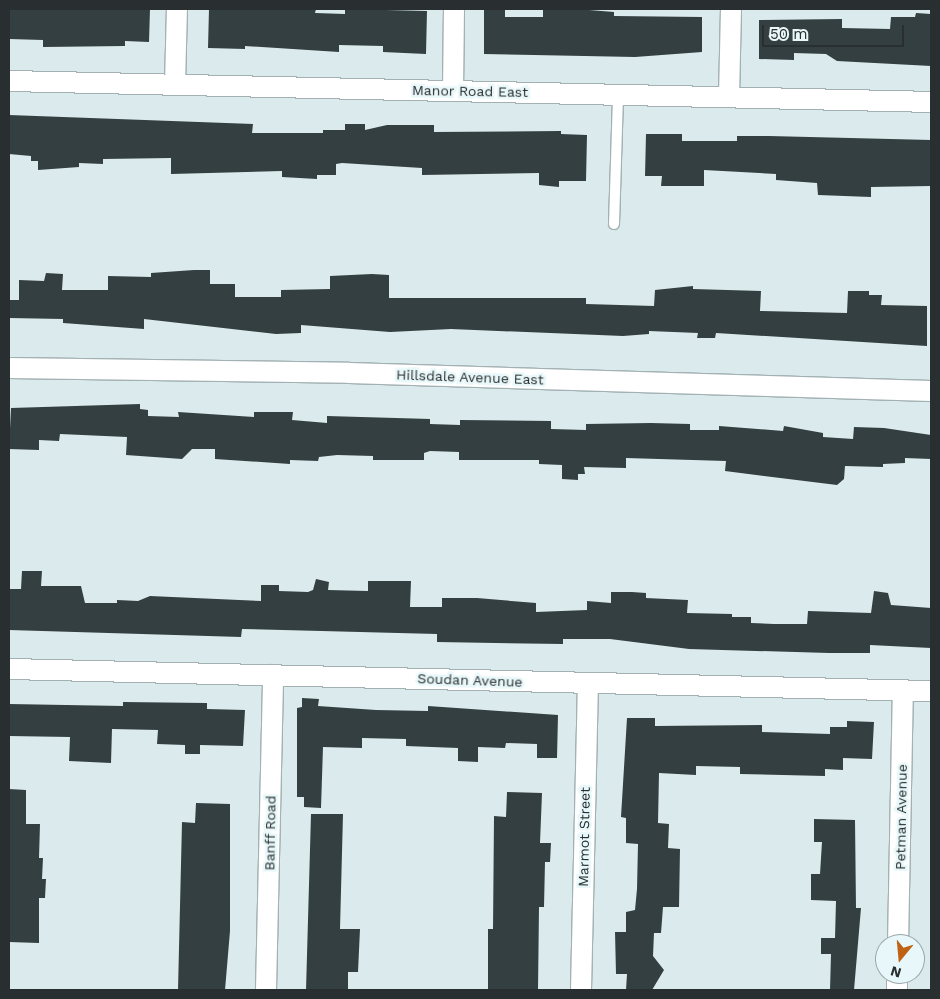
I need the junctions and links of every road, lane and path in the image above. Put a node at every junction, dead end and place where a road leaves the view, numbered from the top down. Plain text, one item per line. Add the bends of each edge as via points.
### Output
1 (177, 9) edge
2 (454, 9) edge
3 (731, 9) edge
4 (9, 81) edge
5 (175, 84) junction
6 (453, 90) junction
7 (618, 94) junction
8 (728, 97) junction
9 (931, 102) edge
10 (614, 224) dead end
11 (9, 368) edge
12 (931, 391) edge
13 (9, 669) edge
14 (273, 675) junction
15 (588, 684) junction
16 (903, 690) junction
17 (931, 691) edge
18 (898, 934) edge
19 (266, 990) edge
20 (581, 990) edge

1 - 5 street
2 - 6 street
3 - 8 street
4 - 5 street, Manor Road East
5 - 6 street, Manor Road East
6 - 7 street, Manor Road East
7 - 8 street, Manor Road East
7 - 10 lane
8 - 9 street, Manor Road East
11 - 12 street, Hillsdale Avenue East via 349,373
13 - 14 street, Soudan Avenue
14 - 15 street, Soudan Avenue
14 - 19 street, Banff Road
15 - 16 street, Soudan Avenue
15 - 20 street, Marmot Street
16 - 17 street, Soudan Avenue
16 - 18 street, Petman Avenue

